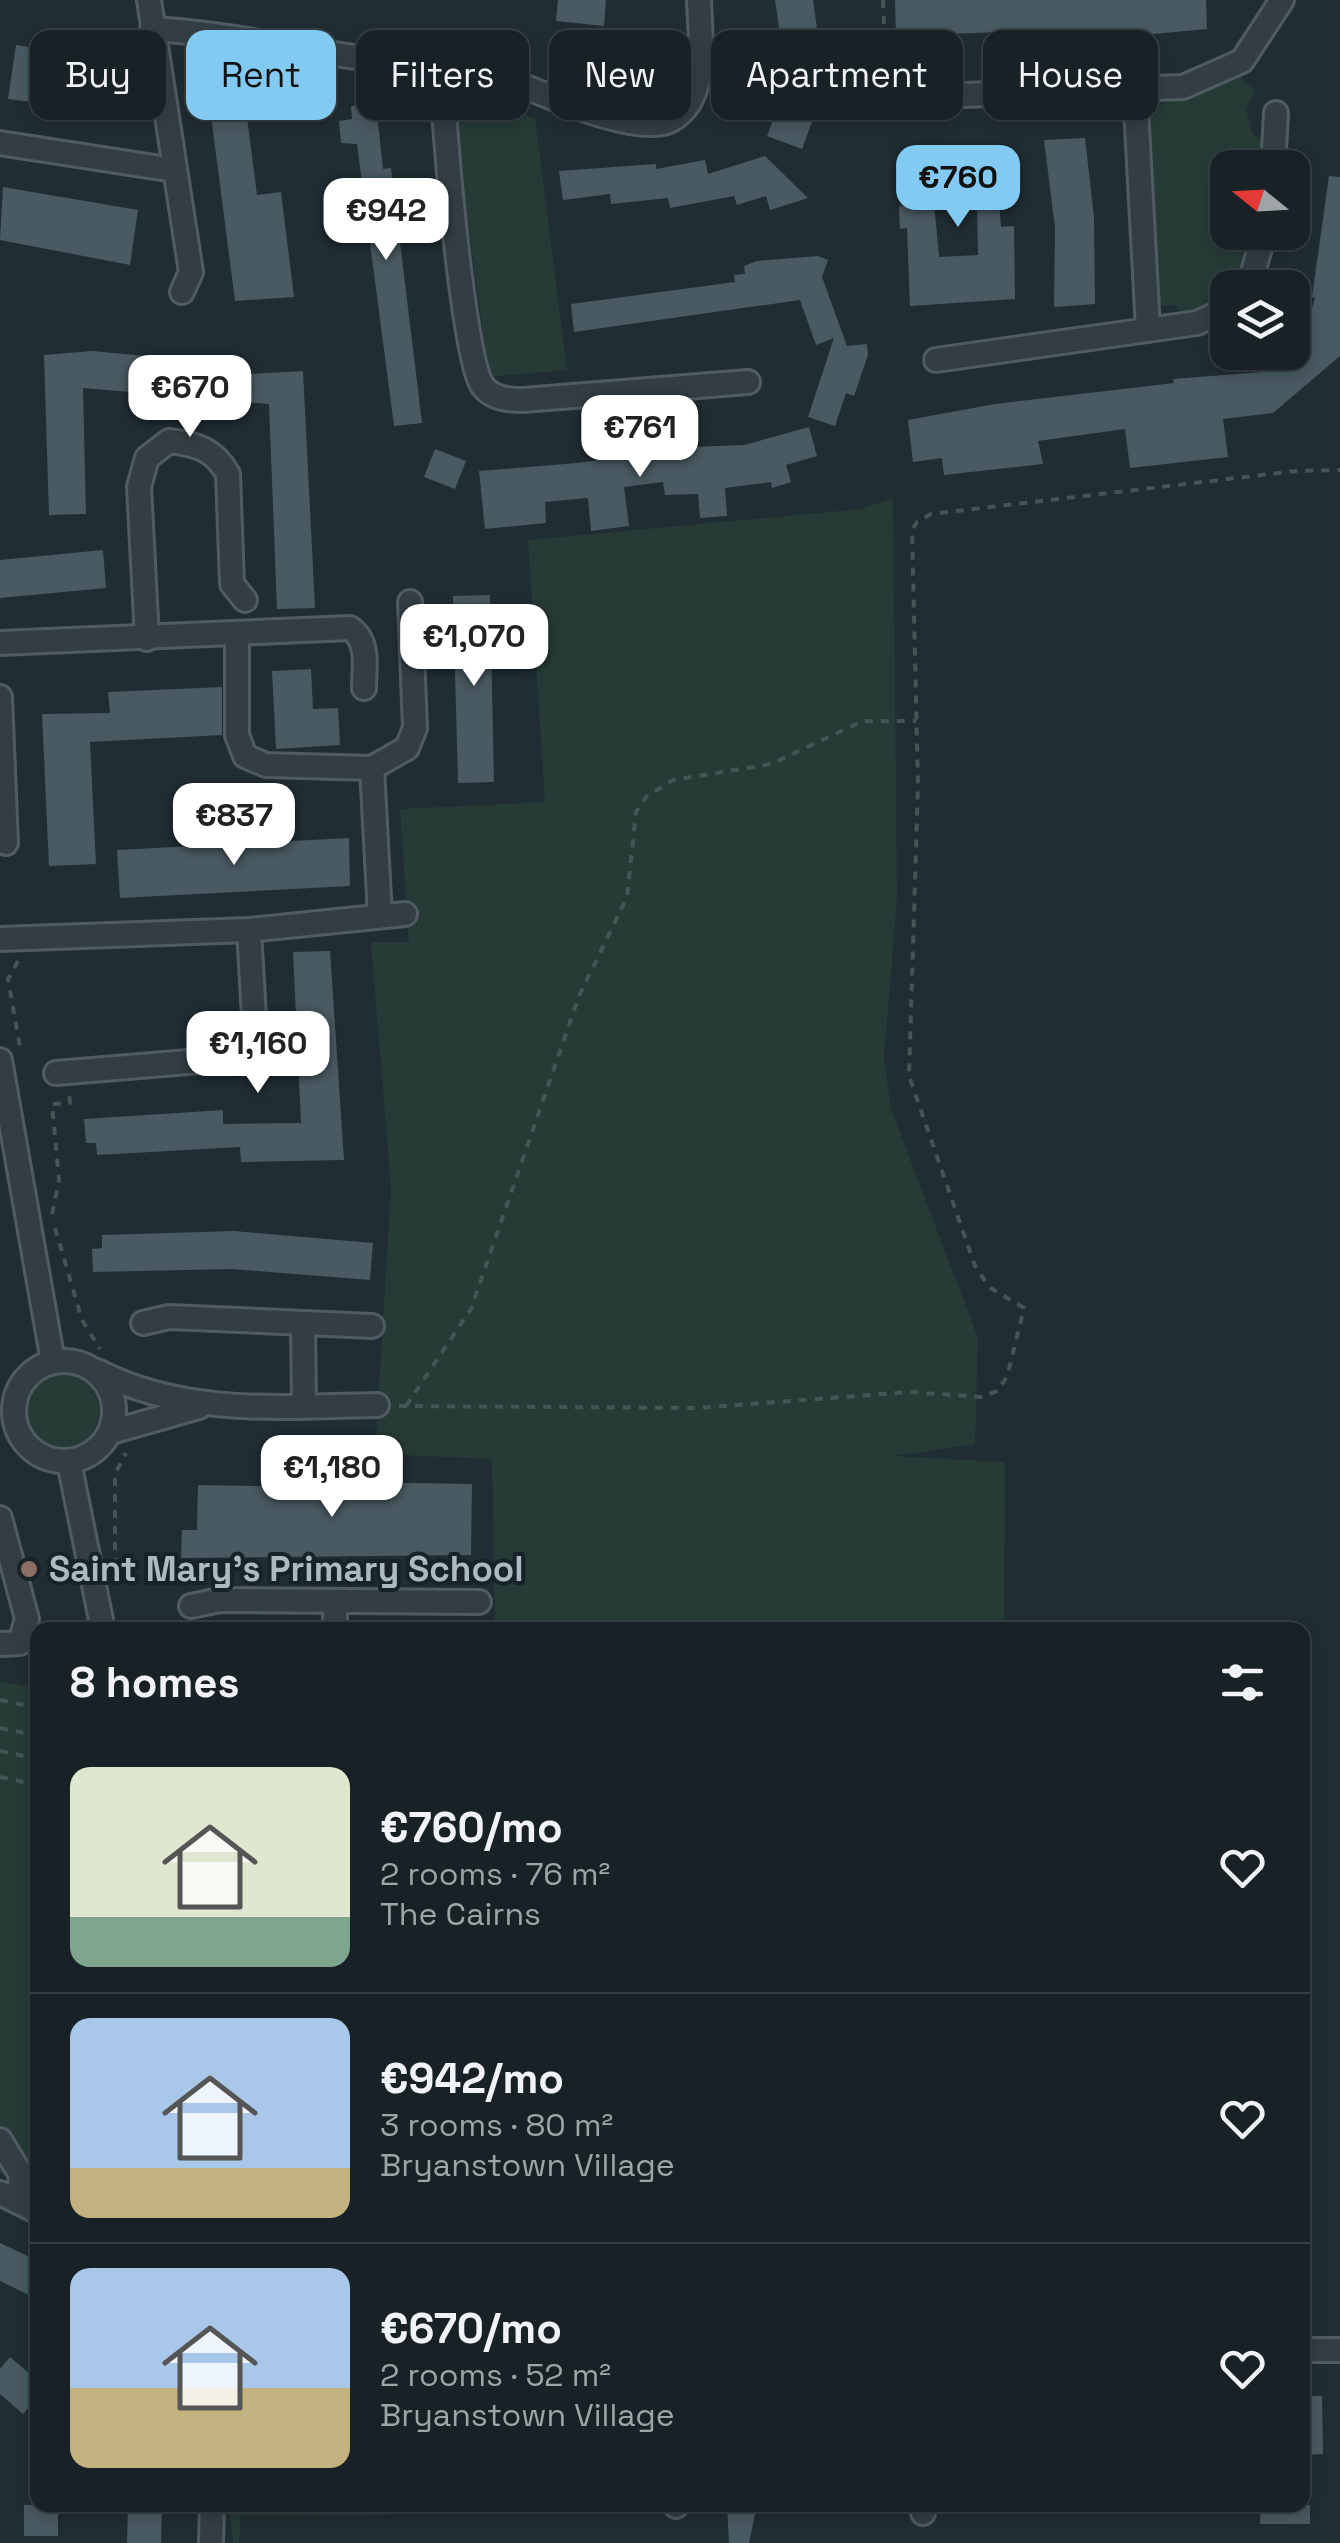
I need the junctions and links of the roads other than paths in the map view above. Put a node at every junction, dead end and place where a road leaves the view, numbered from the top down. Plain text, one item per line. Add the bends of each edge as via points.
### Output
1 (149, 0) edge
2 (699, 0) edge
3 (1282, 0) edge
4 (152, 29) junction
5 (356, 57) edge
6 (529, 87) edge
7 (1158, 87) edge
8 (1276, 113) dead end
9 (443, 120) edge
10 (1137, 120) edge
11 (0, 144) edge
12 (1274, 150) edge
13 (174, 170) junction
14 (182, 292) dead end
15 (1210, 317) edge
16 (1148, 330) junction
17 (936, 360) dead end
18 (748, 382) dead end
19 (245, 600) dead end
20 (410, 602) dead end
21 (237, 636) junction
22 (147, 639) junction
23 (0, 643) edge
24 (364, 688) dead end
25 (0, 696) edge
26 (372, 768) junction
27 (6, 844) dead end
28 (405, 914) dead end
29 (380, 916) junction
30 (249, 930) junction
31 (0, 939) edge
32 (11, 1059) edge
33 (62, 1073) road end
34 (143, 1323) dead end
35 (304, 1324) junction
36 (372, 1326) dead end
37 (53, 1362) junction
38 (102, 1363) junction
39 (208, 1405) junction
40 (378, 1405) road end
41 (304, 1406) junction
42 (7, 1415) edge
43 (111, 1432) junction
44 (69, 1462) junction
45 (0, 1518) edge
46 (335, 1602) junction
47 (478, 1602) dead end
48 (191, 1606) dead end
49 (101, 1622) edge
50 (335, 1622) edge
51 (0, 1644) edge
52 (0, 2140) edge
53 (18, 2202) edge
54 (1310, 2350) edge
55 (1340, 2350) edge
56 (212, 2512) edge
57 (211, 2543) edge

1 - 4 street
2 - 6 street via 698,82 667,123 614,118
3 - 7 street via 1256,46 1224,73
4 - 5 street
4 - 13 street
8 - 12 street
9 - 18 street via 466,307 478,377 488,392 524,400
10 - 16 street
11 - 13 street
13 - 14 street via 191,272
15 - 16 street
16 - 17 street
19 - 22 street via 232,584 228,474 204,448 169,441 148,458 139,487
20 - 26 street via 414,728 407,748
21 - 22 street
21 - 24 street via 350,628 364,651
21 - 26 street via 237,735 245,756 266,765
22 - 23 street
25 - 27 street
26 - 29 street
28 - 29 street
29 - 30 street
30 - 31 street
30 - 33 street via 254,1017 241,1052
32 - 37 street
34 - 35 street via 168,1317
35 - 36 street
35 - 41 street
37 - 38 street
37 - 42 street via 28,1376
38 - 39 street via 144,1394
38 - 43 street via 113,1398
39 - 41 street
39 - 43 street
40 - 41 street
42 - 44 street via 38,1455
43 - 44 street via 94,1452
44 - 49 street
45 - 51 street via 27,1619 20,1643
46 - 47 street
46 - 48 street via 220,1600
46 - 50 street
52 - 53 street via 21,2175
54 - 55 street
56 - 57 street

